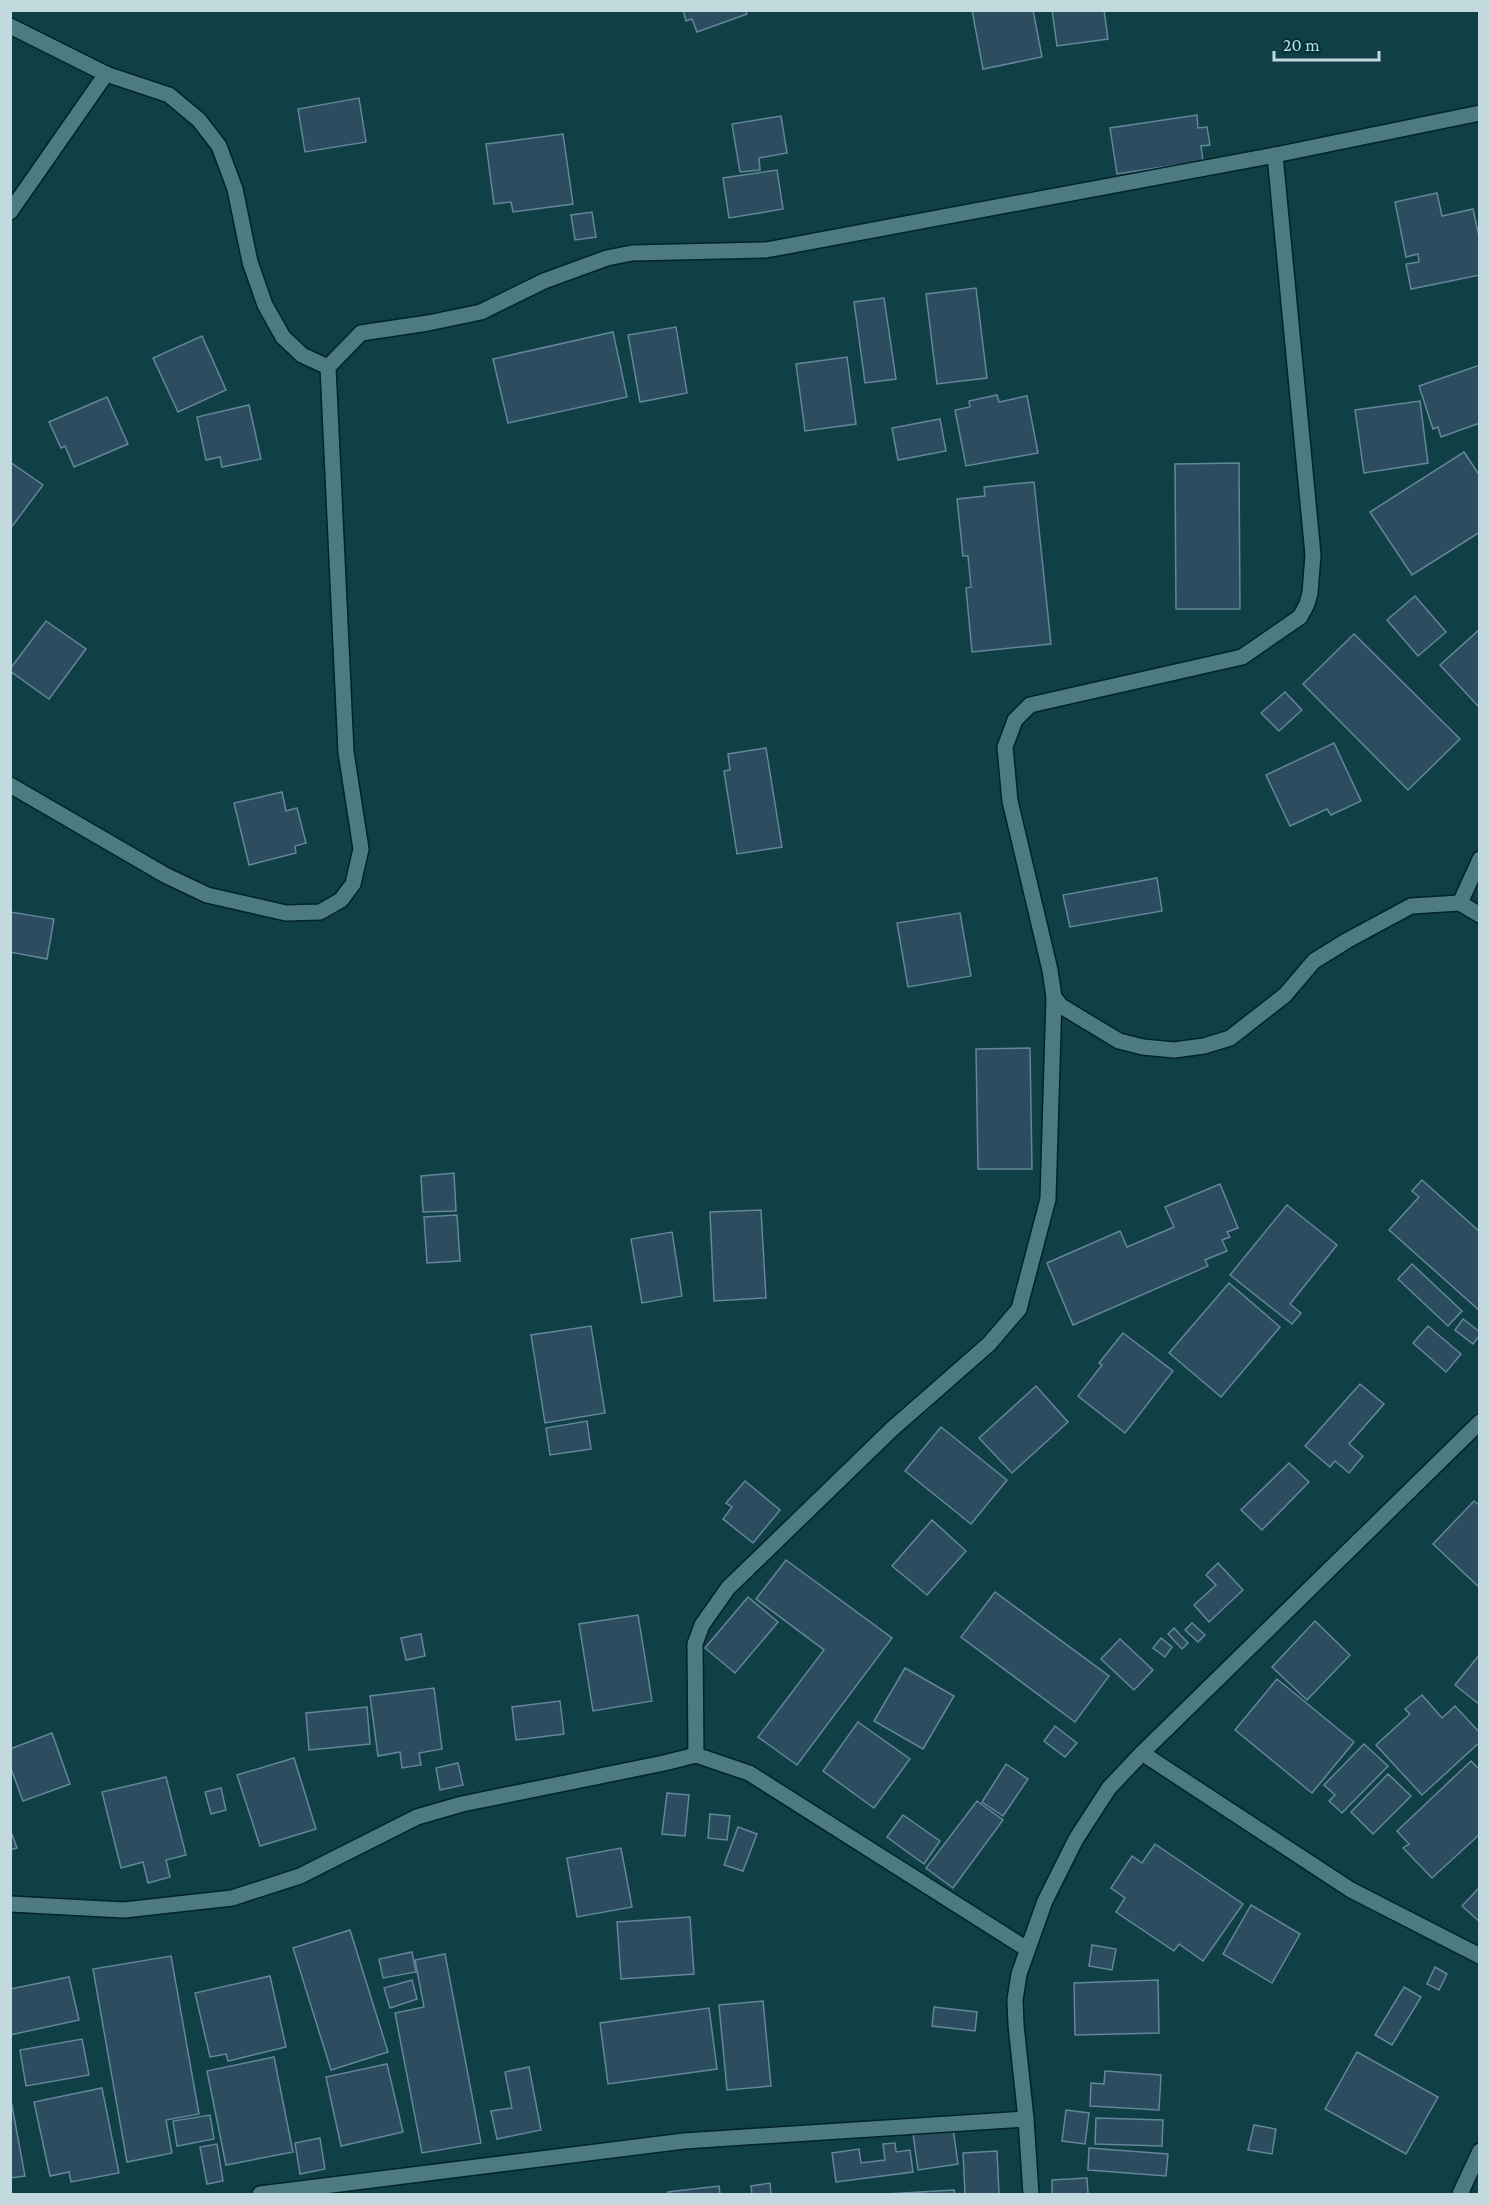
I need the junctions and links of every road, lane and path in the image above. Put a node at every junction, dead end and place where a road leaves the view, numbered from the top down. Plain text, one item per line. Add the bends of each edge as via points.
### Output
1 (10, 26) edge
2 (106, 74) junction
3 (1479, 113) edge
4 (1275, 155) junction
5 (10, 212) edge
6 (328, 367) junction
7 (10, 785) edge
8 (1479, 859) edge
9 (1460, 903) junction
10 (1479, 915) edge
11 (1054, 997) junction
12 (1479, 1422) edge
13 (1142, 1753) junction
14 (696, 1755) junction
15 (10, 1904) edge
16 (1027, 1949) junction
17 (1479, 1956) edge
18 (1026, 2119) junction
19 (1479, 2151) edge
20 (260, 2194) edge
21 (1030, 2194) edge
22 (1460, 2194) edge

1 - 2 street
2 - 5 street
2 - 6 street via 169,95 199,120 219,146 235,189 249,262 266,305 283,337 302,355
3 - 4 street
4 - 6 street via 766,250 632,253 607,258 544,281 481,312 360,333
4 - 11 street via 1313,555 1310,593 1300,617 1242,657 1030,705 1015,720 1005,747 1010,801
6 - 7 street via 346,752 361,849 353,884 341,900 320,912 286,913 207,895 165,875
8 - 9 street
9 - 10 street
9 - 11 street via 1411,906 1348,940 1314,961 1285,995 1230,1038 1204,1046 1174,1050 1119,1041 1061,1006
11 - 14 street via 1048,1199 1019,1309 988,1344 728,1588 710,1612 695,1644
12 - 13 street
13 - 16 street via 1109,1788 1076,1839 1045,1901
13 - 17 street via 1351,1890
14 - 15 street via 417,1817 300,1876 232,1898 124,1910
14 - 16 street via 749,1773
16 - 18 street via 1015,2000
18 - 20 street via 684,2141
18 - 21 street
19 - 22 street

